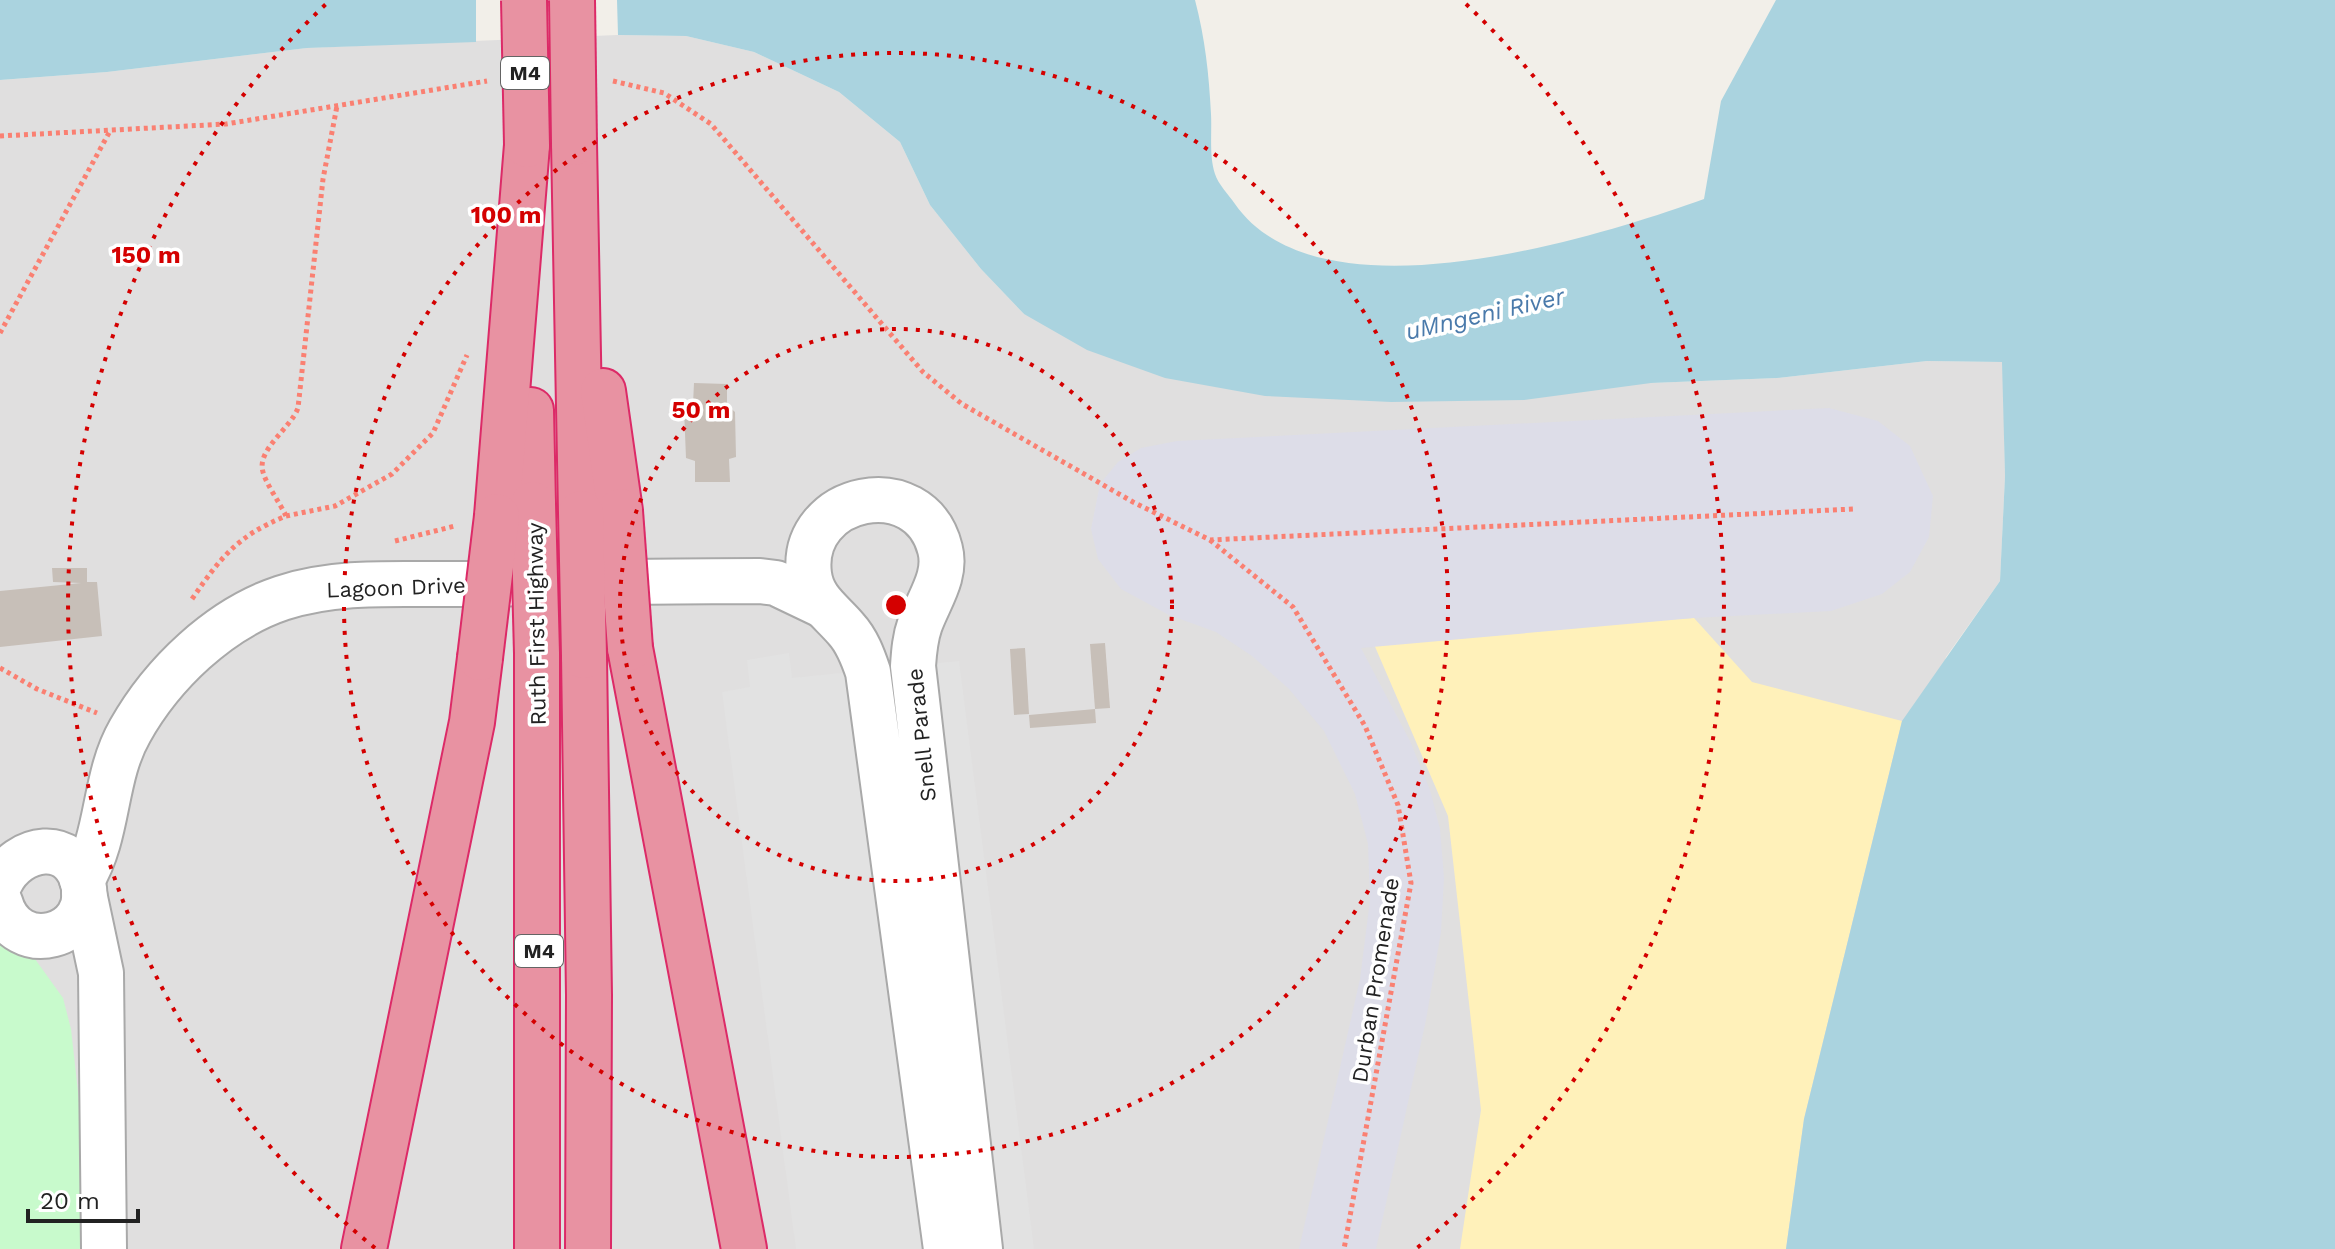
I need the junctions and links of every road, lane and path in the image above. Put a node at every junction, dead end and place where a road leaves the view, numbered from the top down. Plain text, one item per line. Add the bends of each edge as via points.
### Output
1 (524, 0) edge
2 (572, 0) edge
3 (337, 106) dead end
4 (110, 130) dead end
5 (0, 333) edge
6 (468, 353) dead end
7 (1100, 484) dead end
8 (1853, 509) dead end
9 (515, 510) junction
10 (601, 512) junction
11 (286, 516) junction
12 (1210, 540) junction
13 (187, 605) dead end
14 (822, 605) junction
15 (0, 668) edge
16 (129, 733) junction
17 (6, 868) edge
18 (83, 887) junction
19 (14, 921) edge
20 (102, 1013) junction
21 (104, 1249) edge
22 (364, 1249) edge
23 (537, 1249) edge
24 (588, 1249) edge
25 (744, 1249) edge
26 (946, 1249) edge
27 (980, 1249) edge
28 (1344, 1249) edge

1 - 9 highway, Ruth First Highway / M4, bridge via 527,145
2 - 10 highway, M4, bridge via 575,195
3 - 11 path via 323,179 298,408 293,422 263,456 263,471
4 - 5 path
6 - 11 path via 433,433 392,474 335,506
7 - 12 path, Durban Promenade
8 - 12 path, Durban Promenade
9 - 22 highway, bridge via 480,658 472,722
9 - 23 highway, Ruth First Highway / M4, bridge via 537,653
10 - 24 highway, M4, bridge via 584,656
10 - 25 highway, bridge
11 - 13 path via 258,528 216,562
12 - 28 path, Durban Promenade via 1293,607 1365,726 1398,805 1411,883
14 - 16 street, Lagoon Drive via 784,586 760,581 317,589 282,598 221,629 148,703
14 - 26 street, Snell Parade via 855,641 868,672
14 - 27 street, Snell Parade via 811,583 808,555 826,519 842,507 882,498 919,514 932,529 942,568 915,642 913,666
15 - 16 path via 109,718
16 - 18 street, Lagoon Drive via 112,777 97,855
17 - 18 street via 42,851 55,854 67,859
18 - 19 street, Lagoon Drive via 79,916 70,926
18 - 20 street via 97,938
19 - 20 street via 73,965
20 - 21 street

